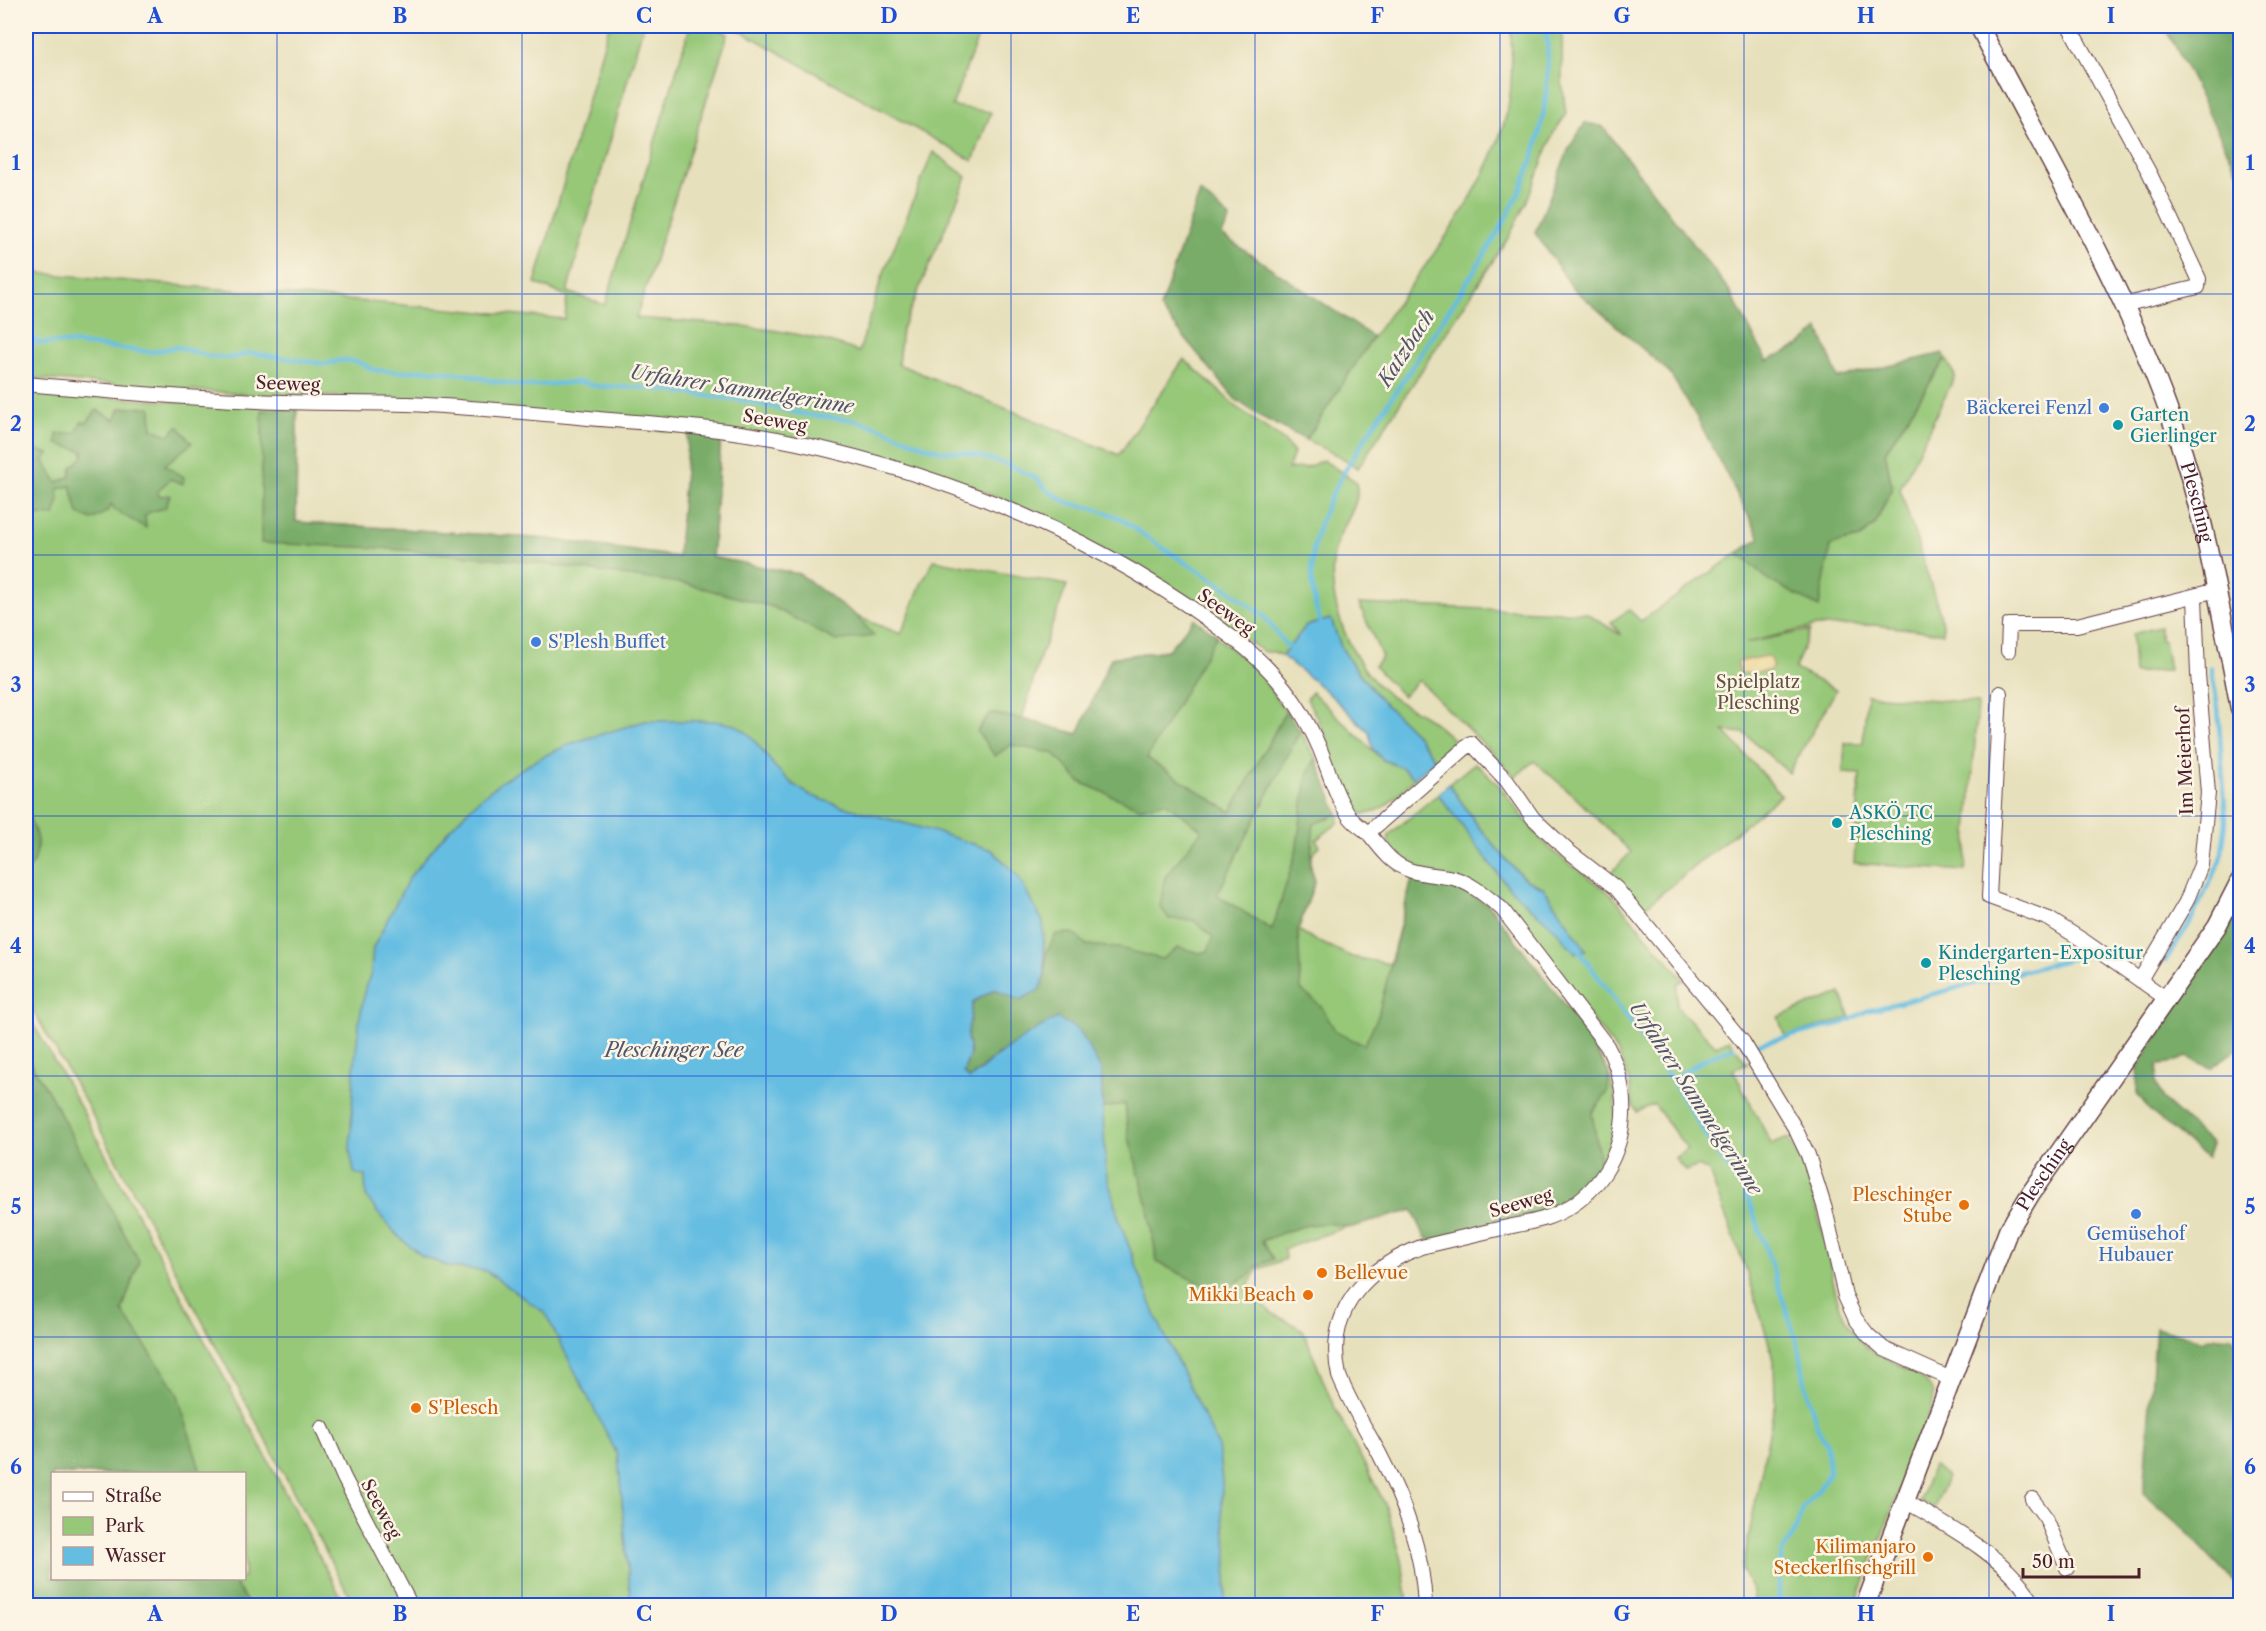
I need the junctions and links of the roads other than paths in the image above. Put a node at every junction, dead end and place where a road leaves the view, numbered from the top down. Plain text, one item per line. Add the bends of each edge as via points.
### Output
1 (1979, 26) edge
2 (2069, 26) edge
3 (2123, 305) junction
4 (26, 384) edge
5 (2217, 590) junction
6 (2195, 597) junction
7 (2008, 651) dead end
8 (2000, 693) dead end
9 (2241, 709) edge
10 (1368, 833) junction
11 (2241, 881) edge
12 (2140, 980) junction
13 (2167, 999) junction
14 (1951, 1379) junction
15 (322, 1428) dead end
16 (2032, 1499) dead end
17 (1905, 1501) junction
18 (2067, 1568) dead end
19 (1868, 1599) edge
20 (2034, 1604) edge
21 (411, 1605) edge
22 (1425, 1605) edge

1 - 3 main road, Plesching
2 - 3 street via 2150,174 2199,279 2198,287
3 - 5 main road, Plesching via 2184,456
4 - 10 street, Seeweg via 256,401 450,407 675,426 793,442 943,483 1087,546 1149,581 1234,638 1270,669 1288,692 1314,735 1350,817
5 - 6 street
5 - 9 main road, Plesching
6 - 7 street via 2077,625 2009,625
6 - 12 street, Im Meierhof via 2208,793 2201,865 2186,902
8 - 12 street via 1989,897 2049,919
10 - 14 street via 1471,743 1507,781 1533,818 1616,888 1743,1042 1808,1155 1845,1296 1861,1327 1884,1349
10 - 22 street, Seeweg via 1400,866 1463,882 1502,909 1607,1046 1623,1091 1621,1137 1609,1168 1594,1188 1565,1209 1544,1218 1402,1254 1357,1289 1337,1328 1335,1360 1339,1376 1406,1514 1420,1560
11 - 13 main road, Plesching via 2217,926
12 - 13 street
13 - 14 main road, Plesching via 2019,1212 1990,1275
14 - 17 main road, Plesching
15 - 21 street, Seeweg
16 - 18 street via 2046,1518
17 - 19 main road, Plesching
17 - 20 street via 1984,1551 2019,1582

